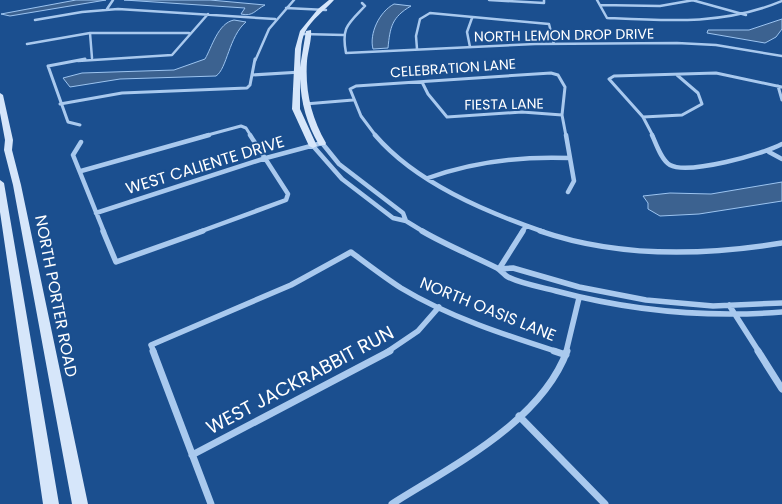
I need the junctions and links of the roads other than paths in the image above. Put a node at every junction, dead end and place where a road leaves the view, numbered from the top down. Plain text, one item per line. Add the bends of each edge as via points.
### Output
1 (113, 0) edge
2 (294, 0) edge
3 (332, 0) edge
4 (339, 0) edge
5 (489, 0) edge
6 (597, 0) edge
7 (693, 0) edge
8 (782, 1) edge
9 (544, 2) edge
10 (362, 4) dead end
11 (600, 4) junction
12 (286, 8) junction
13 (107, 9) junction
14 (323, 10) junction
15 (208, 14) junction
16 (746, 16) junction
17 (472, 18) junction
18 (275, 19) junction
19 (34, 20) dead end
20 (90, 33) junction
21 (189, 33) junction
22 (305, 34) junction
23 (344, 35) junction
24 (27, 44) dead end
25 (554, 44) junction
26 (470, 47) junction
27 (417, 49) junction
28 (782, 56) edge
29 (92, 58) junction
30 (296, 72) junction
31 (304, 72) junction
32 (677, 74) junction
33 (252, 75) junction
34 (422, 82) junction
35 (780, 86) edge
36 (0, 95) edge
37 (353, 100) junction
38 (782, 100) edge
39 (60, 104) junction
40 (305, 104) junction
41 (562, 115) junction
42 (643, 117) junction
43 (80, 125) dead end
44 (81, 142) dead end
45 (322, 143) junction
46 (782, 144) edge
47 (313, 146) junction
48 (4, 149) edge
49 (769, 152) junction
50 (266, 158) junction
51 (570, 158) junction
52 (782, 159) edge
53 (81, 171) junction
54 (428, 178) junction
55 (0, 183) edge
56 (568, 192) dead end
57 (96, 213) junction
58 (406, 221) junction
59 (526, 226) junction
60 (782, 243) edge
61 (500, 269) junction
62 (579, 298) junction
63 (782, 303) edge
64 (729, 306) junction
65 (440, 307) junction
66 (782, 312) edge
67 (735, 315) junction
68 (566, 355) junction
69 (780, 381) edge
70 (782, 389) edge
71 (519, 416) junction
72 (192, 455) junction
73 (52, 504) edge
74 (80, 504) edge
75 (210, 504) edge
76 (392, 504) edge
77 (605, 504) edge

1 - 13 street
2 - 12 street
3 - 14 street
4 - 14 street
5 - 9 street
6 - 11 street
7 - 11 street via 660,6
7 - 16 street
8 - 16 street
10 - 23 street via 365,6 351,21
11 - 16 street via 608,18 705,21
12 - 14 street
12 - 18 street
13 - 15 street
13 - 19 street
14 - 22 street
15 - 18 street
15 - 21 street
17 - 25 street via 549,24
17 - 26 street via 466,32
17 - 27 street via 430,13 420,19
18 - 33 street via 259,44
20 - 21 street
20 - 24 street
20 - 29 street
21 - 29 street via 172,54
22 - 23 street
22 - 30 street via 298,49
22 - 31 street
23 - 27 street, NORTH LEMON DROP DRIVE via 346,53
25 - 26 street, NORTH LEMON DROP DRIVE
25 - 28 street, NORTH LEMON DROP DRIVE via 697,44
26 - 27 street, NORTH LEMON DROP DRIVE
29 - 39 street via 48,66
30 - 31 street
30 - 33 street
30 - 47 street via 296,109
31 - 40 street
32 - 35 street via 716,73
32 - 42 street via 698,93 702,104 694,112 676,116
32 - 42 street via 610,77
33 - 39 street via 247,88 122,93
34 - 37 street, CELEBRATION LANE via 356,86 350,89
34 - 41 street, FIESTA LANE via 447,117 522,112
34 - 41 street, CELEBRATION LANE via 551,73 558,75 565,87
35 - 38 street
36 - 48 street, NORTH PORTER ROAD via 9,140
37 - 40 street
37 - 54 street via 359,115 381,142
39 - 43 street via 68,122
40 - 45 street via 311,126
41 - 51 street
42 - 49 street via 670,165 717,162
44 - 53 street via 73,155
45 - 47 street, WEST CALIENTE DRIVE
45 - 58 street via 339,164 403,213
46 - 49 street
47 - 50 street, WEST CALIENTE DRIVE
47 - 58 street via 342,179 368,200 393,218
48 - 74 street, NORTH PORTER ROAD via 17,186
49 - 52 street
50 - 53 street via 246,128 241,126
50 - 57 street, WEST CALIENTE DRIVE
50 - 57 street via 288,194 286,200 116,262
51 - 54 street via 531,156 483,160
51 - 56 street via 574,181
53 - 57 street
54 - 59 street via 480,208
55 - 73 street
58 - 61 street via 447,246
59 - 60 street via 618,248 676,252 720,252
59 - 61 street
61 - 62 street via 508,277
61 - 64 street via 514,268 627,298
62 - 67 street via 647,310
62 - 68 street via 575,330
63 - 64 street
64 - 67 street
65 - 68 street, NORTH OASIS LANE
65 - 72 street, WEST JACKRABBIT RUN via 418,331 394,349
65 - 72 street, NORTH OASIS LANE via 408,291 351,252 290,285 151,345
66 - 67 street
67 - 69 street
68 - 71 street via 546,389
69 - 70 street
71 - 76 street
71 - 77 street
72 - 75 street

